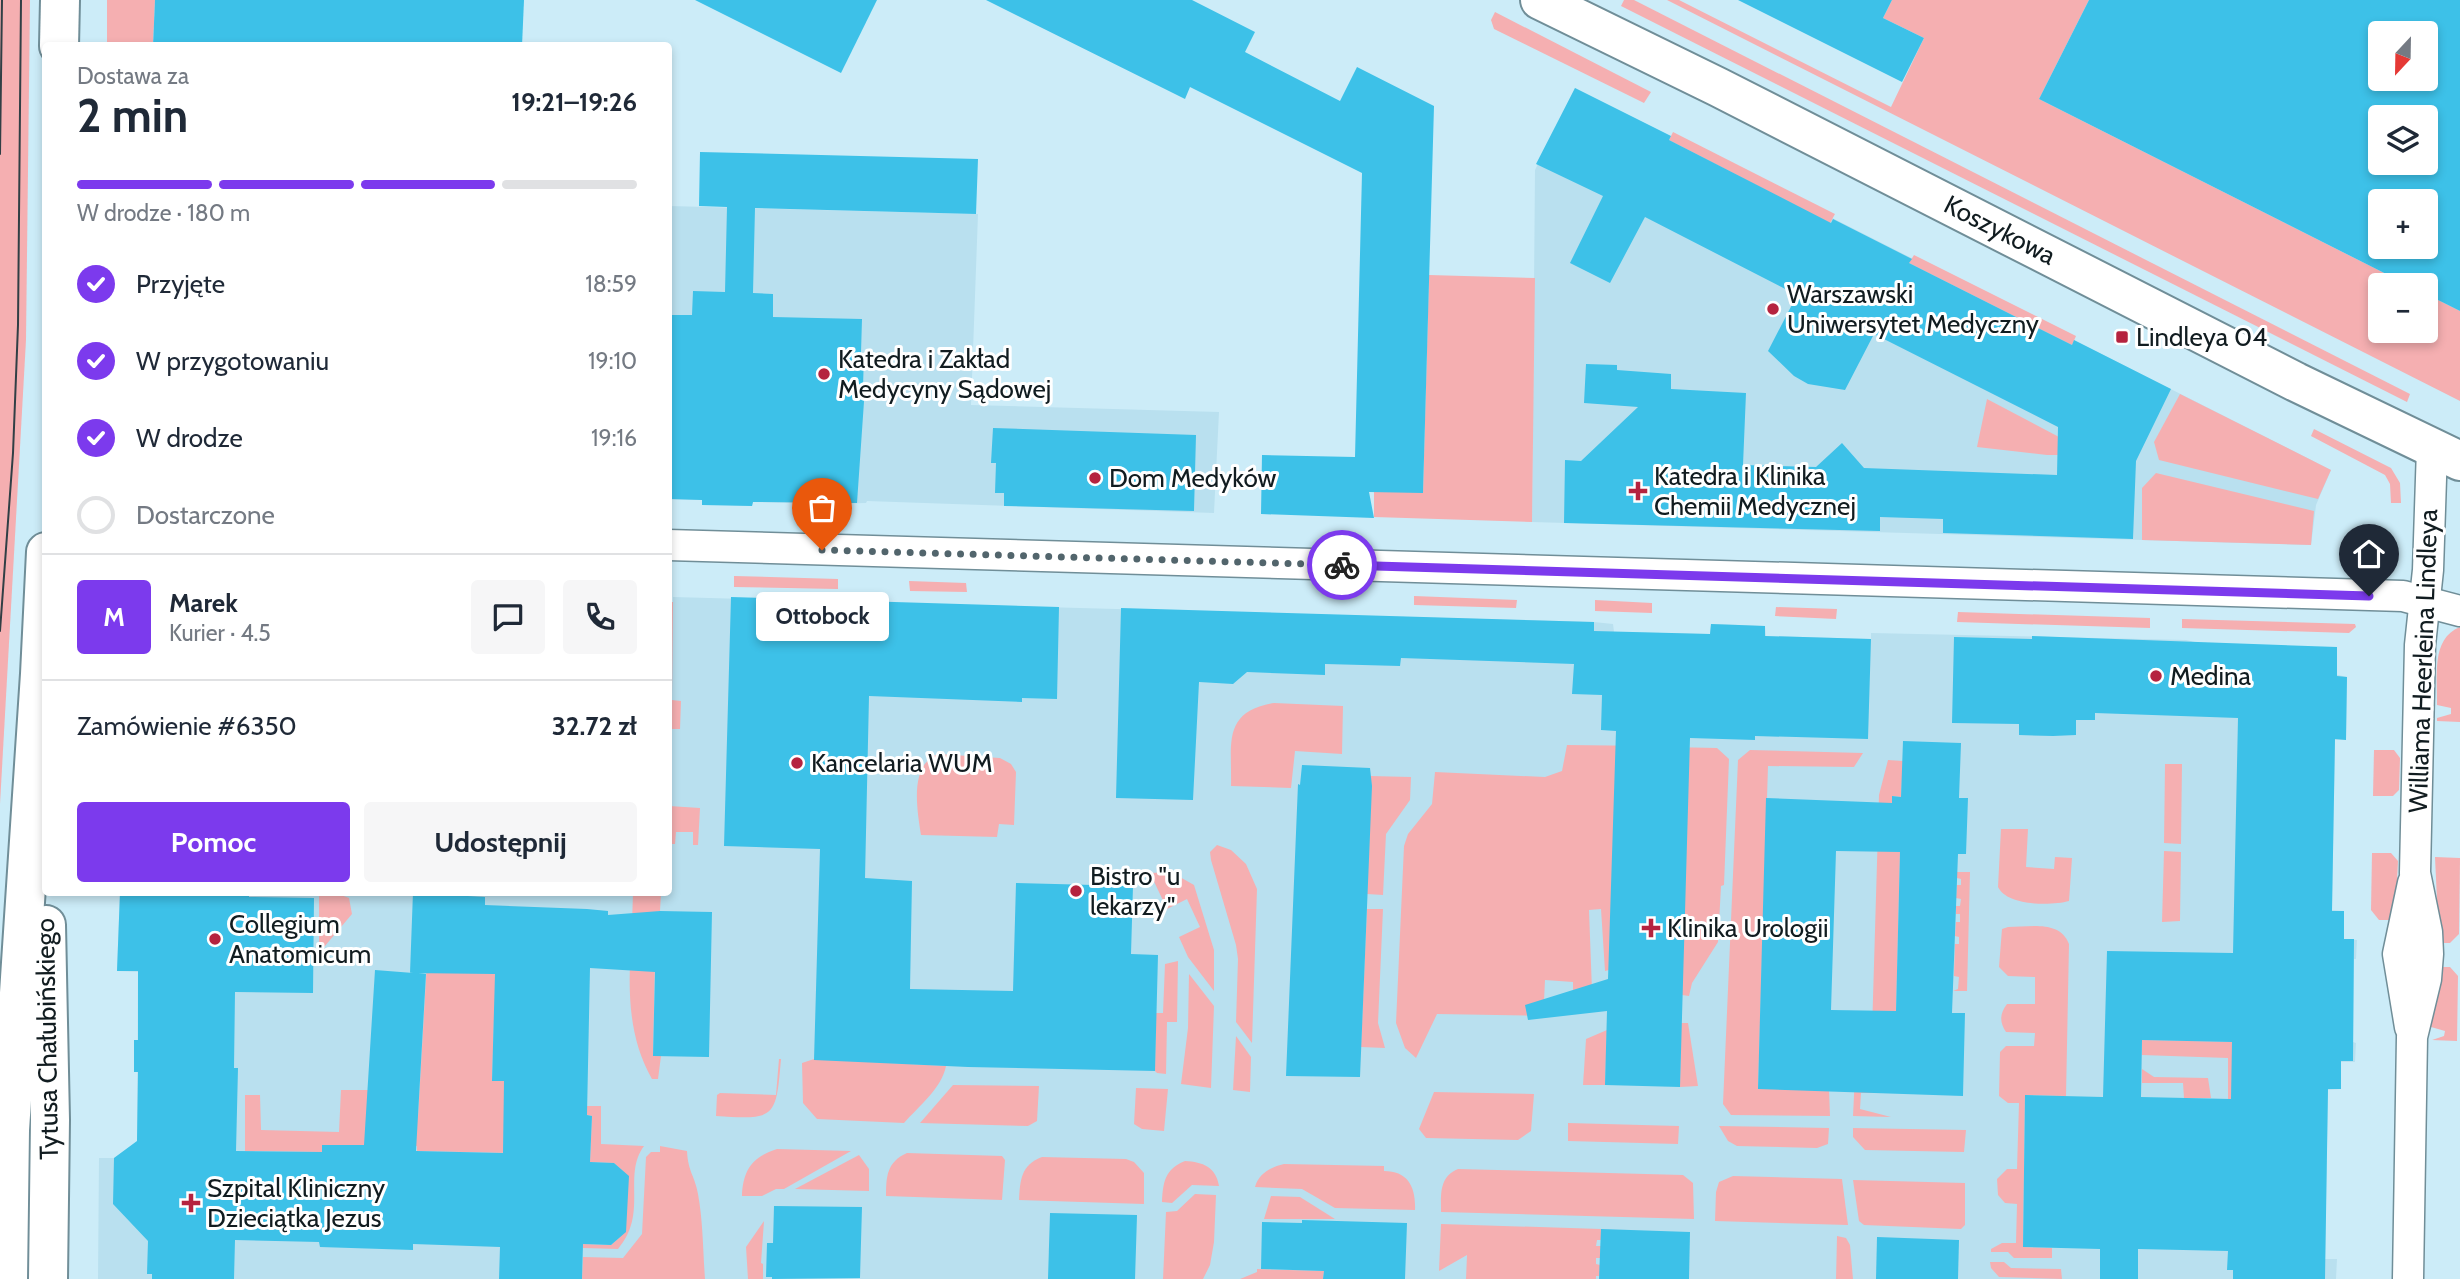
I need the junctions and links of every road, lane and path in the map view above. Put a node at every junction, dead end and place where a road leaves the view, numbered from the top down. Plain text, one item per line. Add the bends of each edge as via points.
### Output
1 (60, 0) edge
2 (1550, 2) edge
3 (59, 42) edge
4 (2446, 454) edge
5 (672, 545) edge
6 (2424, 600) junction
7 (2460, 611) edge
8 (42, 633) edge
9 (40, 674) junction
10 (42, 763) edge
11 (45, 896) edge
12 (9, 1279) edge
13 (48, 1279) edge
14 (2408, 1279) edge

1 - 3 main road
2 - 4 main road, Koszykowa
4 - 6 street, Williama Heerleina Lindleya
5 - 6 street
6 - 7 street
6 - 14 street, Williama Heerleina Lindleya via 2415,873 2398,954 2412,1037
8 - 9 main road, Tytusa Chałubińskiego
9 - 10 main road, Tytusa Chałubińskiego
9 - 12 main road, Tytusa Chałubińskiego via 10,1130
11 - 13 main road, Tytusa Chałubińskiego

